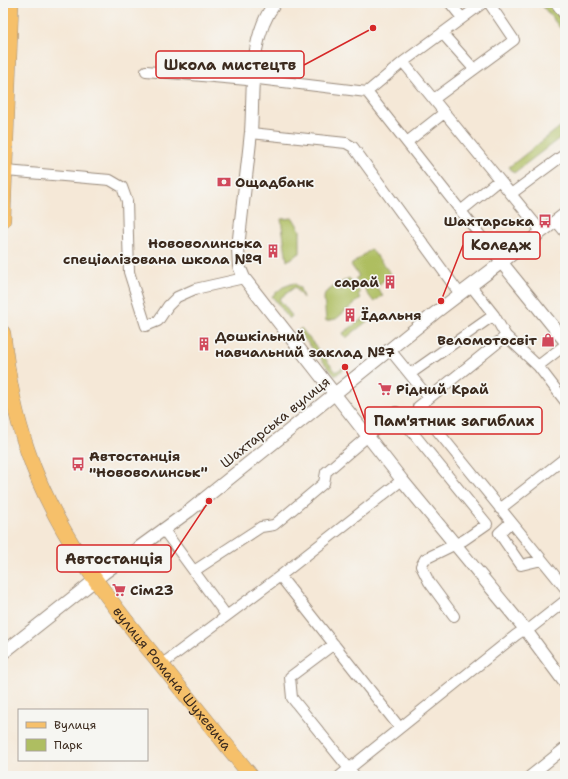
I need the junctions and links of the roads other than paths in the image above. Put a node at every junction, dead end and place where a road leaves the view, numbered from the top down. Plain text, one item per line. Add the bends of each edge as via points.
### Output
1 (11, 3) edge
2 (275, 3) edge
3 (450, 3) edge
4 (483, 3) edge
5 (489, 3) edge
6 (557, 3) edge
7 (565, 14) edge
8 (462, 18) junction
9 (442, 33) junction
10 (403, 62) junction
11 (474, 69) junction
12 (146, 71) dead end
13 (254, 80) junction
14 (367, 92) junction
15 (434, 99) junction
16 (444, 113) junction
17 (251, 133) junction
18 (407, 142) junction
19 (565, 154) edge
20 (6, 171) junction
21 (499, 180) junction
22 (511, 194) junction
23 (462, 210) junction
24 (561, 218) edge
25 (3, 220) edge
26 (542, 232) junction
27 (565, 232) edge
28 (502, 263) junction
29 (244, 278) junction
30 (471, 286) junction
31 (460, 294) junction
32 (494, 315) junction
33 (3, 333) edge
34 (506, 336) junction
35 (565, 341) edge
36 (565, 345) edge
37 (390, 350) junction
38 (538, 366) junction
39 (410, 374) junction
40 (335, 395) junction
41 (564, 397) edge
42 (429, 398) junction
43 (368, 435) junction
44 (565, 458) edge
45 (402, 480) junction
46 (500, 509) junction
47 (511, 522) junction
48 (163, 529) junction
49 (456, 544) junction
50 (542, 560) junction
51 (194, 571) junction
52 (280, 576) junction
53 (94, 580) junction
54 (563, 583) edge
55 (565, 601) edge
56 (226, 615) junction
57 (454, 616) dead end
58 (525, 629) junction
59 (334, 644) junction
60 (3, 653) edge
61 (161, 665) junction
62 (565, 683) edge
63 (400, 728) junction
64 (565, 748) edge
65 (352, 772) edge
66 (251, 776) edge
67 (340, 776) edge
68 (530, 776) edge

1 - 20 main road
2 - 13 street via 267,13 256,46
3 - 8 street
4 - 8 street
5 - 11 street via 514,40
6 - 7 street
8 - 9 street
9 - 10 street
9 - 11 street
10 - 14 street
10 - 15 street
11 - 15 street
12 - 13 street
13 - 14 street
13 - 17 street
14 - 18 street
15 - 16 street
16 - 18 street
16 - 21 street
17 - 29 street via 238,248 238,266
17 - 31 street via 346,143 353,147
18 - 23 street
19 - 22 street
20 - 25 main road
20 - 29 street via 110,180 122,187 127,201 129,272 146,326 158,321 177,297 195,289
21 - 22 street
21 - 23 street
22 - 26 street
23 - 28 street
24 - 26 street, Шахтарська вулиця
24 - 27 street
26 - 28 street, Шахтарська вулиця
28 - 30 street, Шахтарська вулиця
28 - 35 street
29 - 40 street
30 - 31 street, Шахтарська вулиця
30 - 32 street
31 - 37 street, Шахтарська вулиця
32 - 34 street
32 - 39 street
33 - 53 main road, вулиця Романа Шухевича via 15,400 28,452 49,500
34 - 38 street
34 - 42 street
36 - 38 street
37 - 39 street
37 - 40 street, Шахтарська вулиця
38 - 41 street
39 - 42 street
40 - 43 street
40 - 48 street, Шахтарська вулиця
42 - 46 street via 418,407
43 - 45 street
43 - 49 street via 396,412 487,524
43 - 51 street via 326,472 324,483 274,525 261,528
44 - 46 street
45 - 49 street
45 - 52 street
46 - 47 street
47 - 50 street
47 - 50 street via 498,533 521,565
48 - 51 street
48 - 53 street, Шахтарська вулиця
49 - 57 street via 426,559 421,566 429,582
49 - 58 street
50 - 54 street
51 - 56 street
52 - 56 street
52 - 59 street
53 - 60 street, Шахтарська вулиця
53 - 61 main road, вулиця Романа Шухевича
55 - 58 street via 532,627
56 - 61 street
58 - 62 street
58 - 63 street
59 - 63 street
59 - 65 street via 290,677 292,698
61 - 66 main road, вулиця Романа Шухевича
63 - 65 street
64 - 68 street
65 - 67 street

